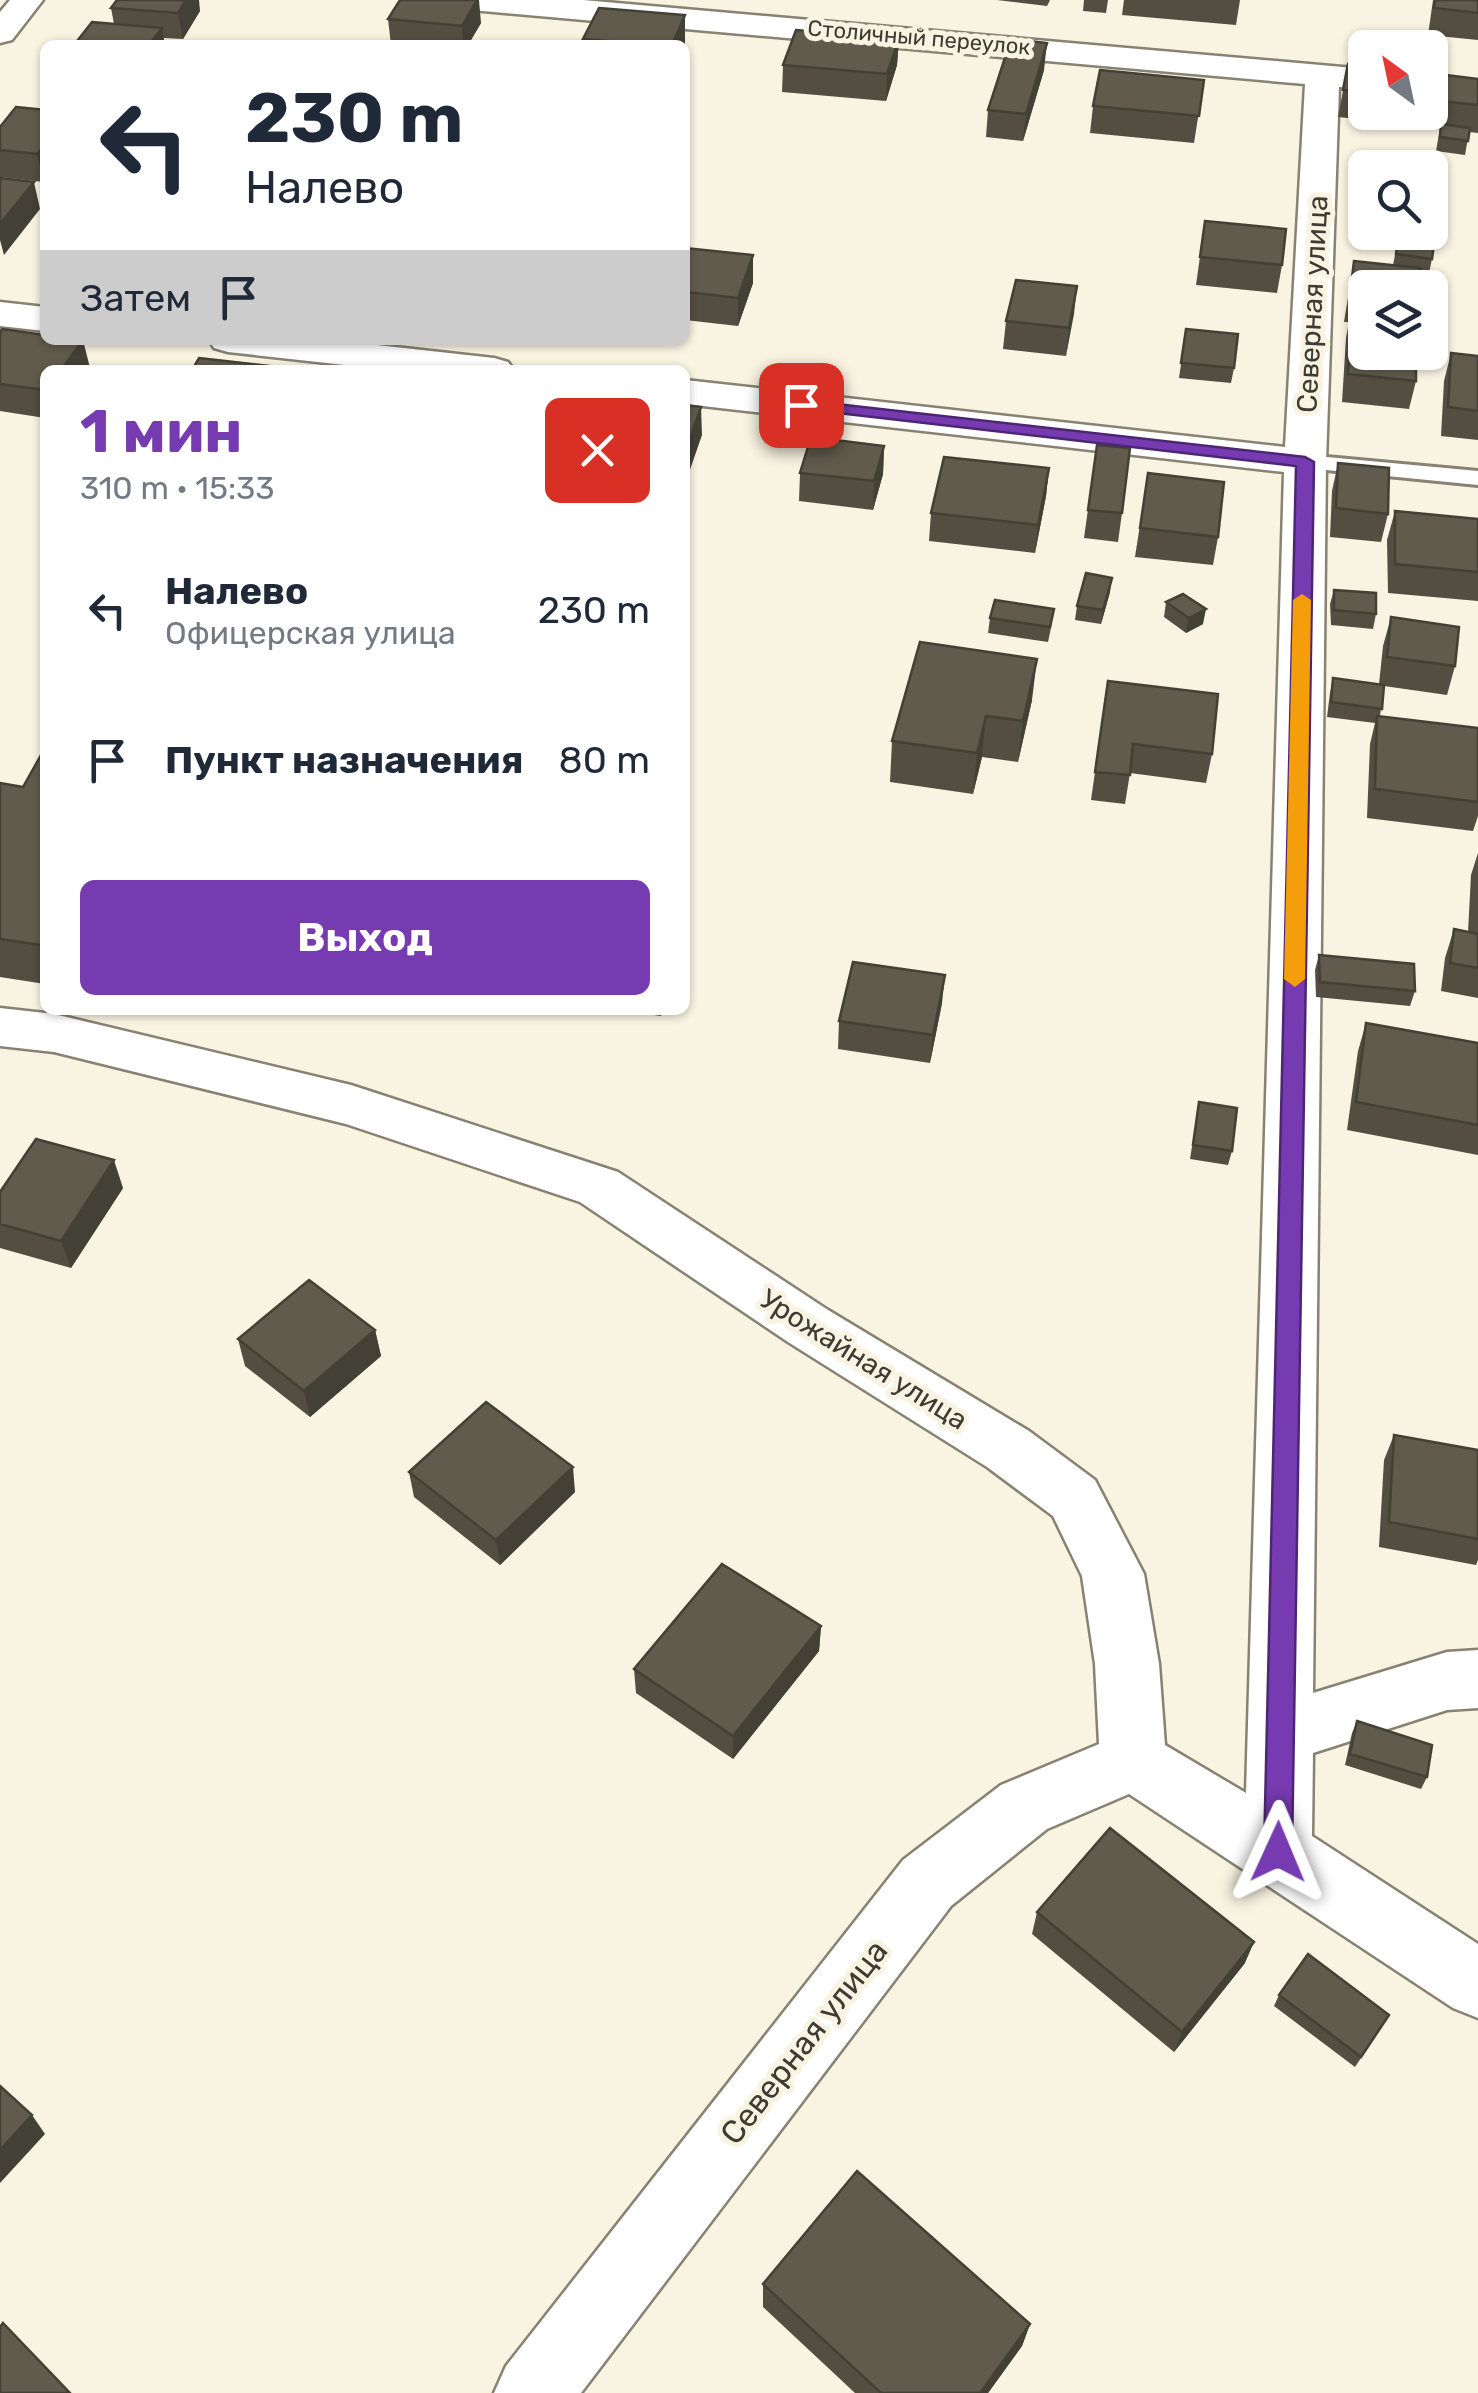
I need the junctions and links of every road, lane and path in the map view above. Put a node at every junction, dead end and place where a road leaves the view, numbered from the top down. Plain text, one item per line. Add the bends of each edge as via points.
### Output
1 (27, 0) edge
2 (472, 0) edge
3 (0, 33) edge
4 (1344, 77) edge
5 (0, 314) edge
6 (40, 318) edge
7 (272, 345) edge
8 (450, 365) edge
9 (690, 393) edge
10 (1305, 462) junction
11 (1478, 478) edge
12 (0, 1027) edge
13 (1478, 1679) edge
14 (1280, 1733) junction
15 (1133, 1761) junction
16 (1278, 1852) junction
17 (1478, 1984) edge
18 (533, 2393) edge

1 - 3 street
2 - 4 street, Столичный переулок
4 - 10 street, Северная улица
5 - 6 street
7 - 8 street
9 - 10 street
10 - 11 lane
10 - 14 street, Северная улица
12 - 15 street, Урожайная улица via 54,1033 352,1105 599,1187 994,1439 1074,1498 1113,1574 1128,1664
13 - 14 street via 1448,1681
14 - 16 street, Северная улица
15 - 16 street
15 - 18 street, Северная улица via 1024,1807 927,1883
16 - 17 street

